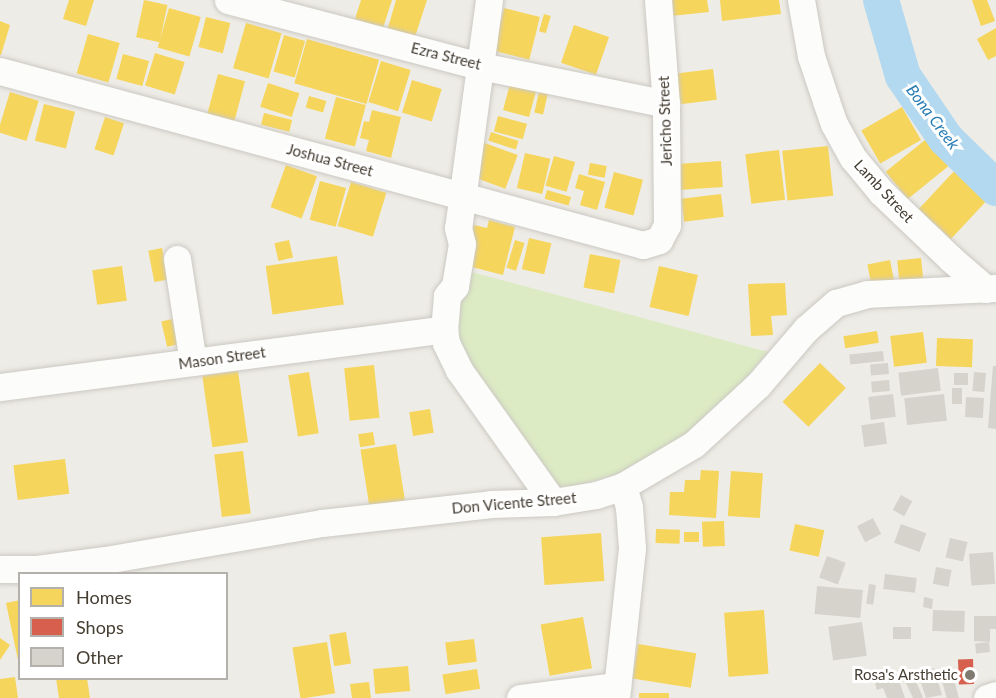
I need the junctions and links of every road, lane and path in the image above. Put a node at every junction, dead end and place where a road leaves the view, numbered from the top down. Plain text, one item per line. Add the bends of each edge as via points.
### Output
1 (228, 0) edge
2 (489, 0) edge
3 (658, 0) edge
4 (801, 0) edge
5 (480, 66) junction
6 (0, 70) edge
7 (666, 104) junction
8 (463, 196) junction
9 (659, 240) joint
10 (177, 259) dead end
11 (991, 288) edge
12 (444, 329) junction
13 (193, 362) junction
14 (0, 388) edge
15 (623, 486) junction
16 (553, 502) junction
17 (0, 569) edge
18 (617, 692) edge
19 (996, 695) edge
20 (520, 698) edge
21 (987, 698) edge

1 - 5 street, Ezra Street
2 - 5 street
3 - 7 street, Jericho Street
4 - 11 street, Lamb Street via 826,101 853,158 881,192 951,259
5 - 7 street, Ezra Street
5 - 8 street
6 - 8 street, Joshua Street
7 - 9 street, Jericho Street via 667,225
8 - 9 street, Joshua Street via 643,245
8 - 12 street via 458,228 462,244 454,286 447,297
10 - 13 street
11 - 15 street, Don Vicente Street via 867,294 836,303 806,329 758,385 694,444
12 - 13 street, Mason Street
12 - 16 street via 446,344 459,370
13 - 14 street, Mason Street
15 - 16 street, Don Vicente Street
15 - 18 street via 632,548
16 - 17 street, Don Vicente Street via 491,504 322,523 105,560 37,569
18 - 20 street
19 - 21 street

